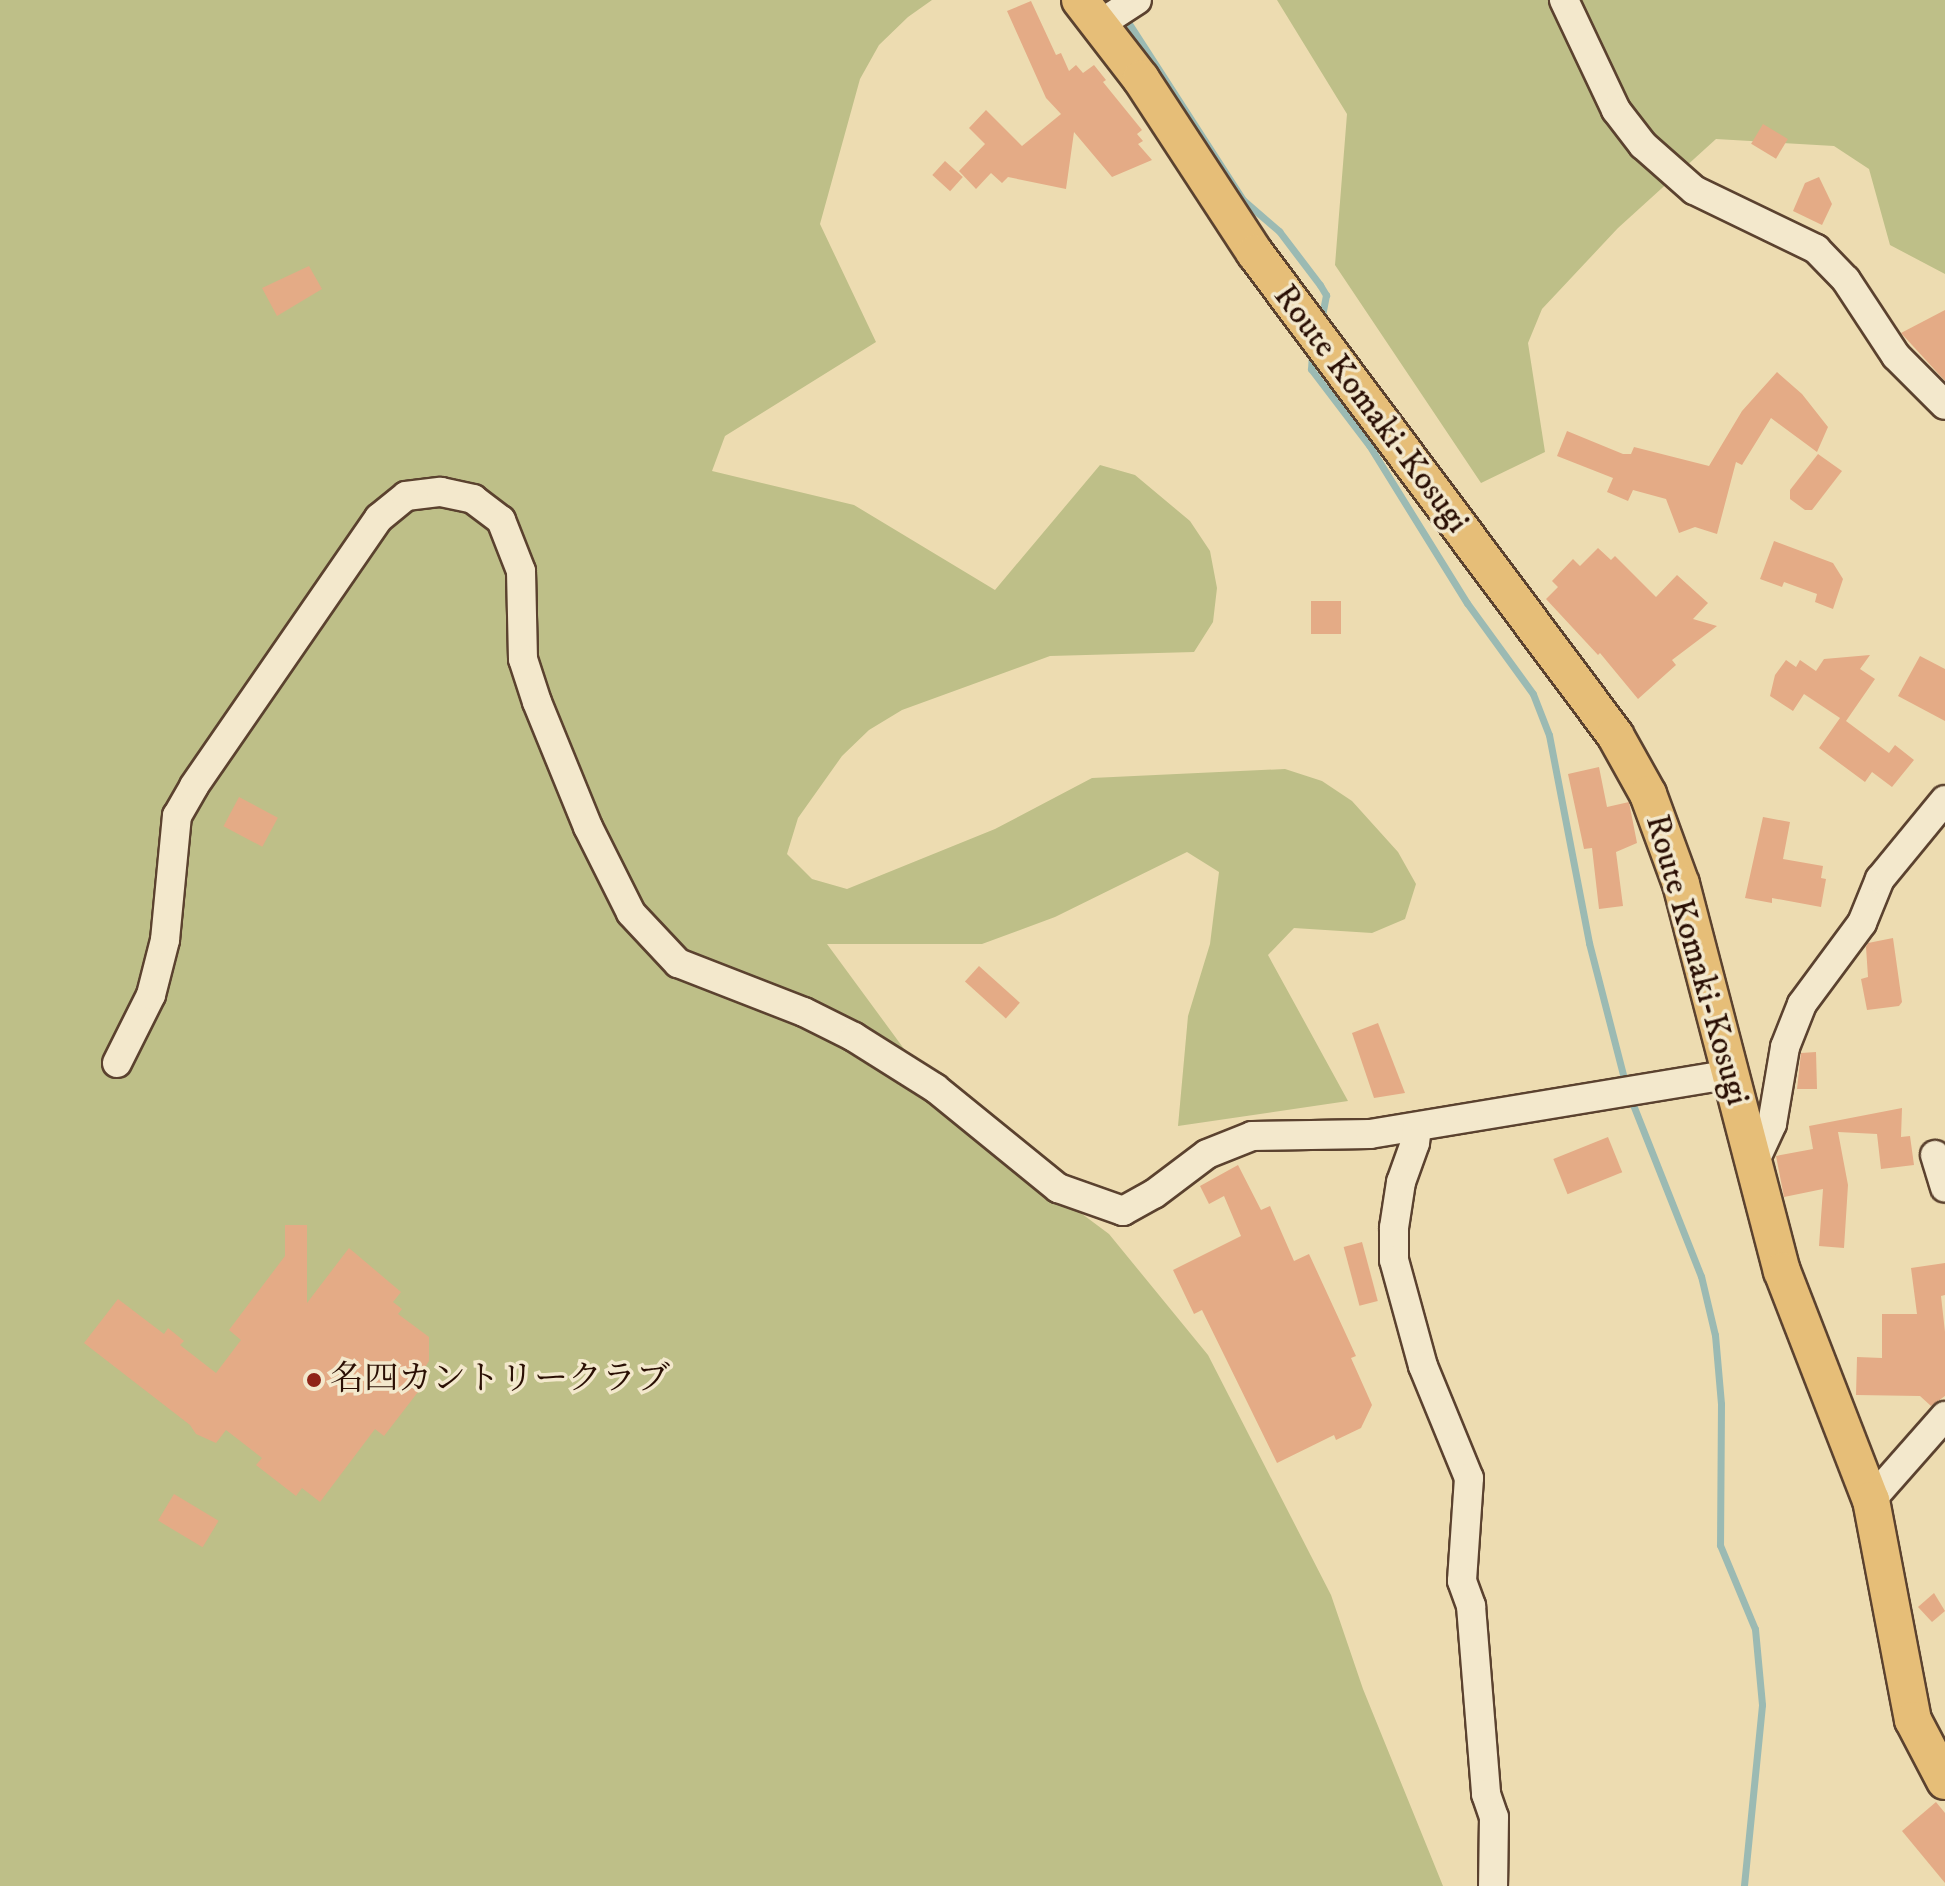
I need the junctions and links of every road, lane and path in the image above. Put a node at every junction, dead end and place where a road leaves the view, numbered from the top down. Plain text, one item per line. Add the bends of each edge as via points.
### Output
1 (1564, 0) edge
2 (1136, 1) edge
3 (1096, 14) edge
4 (1945, 405) edge
5 (1945, 800) edge
6 (117, 1063) dead end
7 (1733, 1074) junction
8 (1417, 1127) junction
9 (1935, 1155) dead end
10 (1754, 1163) junction
11 (1945, 1188) edge
12 (1945, 1416) edge
13 (1871, 1500) junction
14 (1945, 1781) edge
15 (1493, 1886) edge

1 - 4 street via 1616,110 1643,145 1694,190 1816,249 1846,280 1896,356
2 - 3 street
3 - 7 main road, Route Komaki-Kosugi via 1255,253 1615,735 1648,794 1681,884
5 - 10 street via 1880,879 1862,923 1802,1004 1785,1047 1772,1124
6 - 8 street via 151,995 165,940 177,816 194,786 379,518 406,496 441,492 473,499 501,520 521,571 523,659 537,702 588,827 631,913 678,963 854,1037 935,1088 1058,1188 1123,1211 1207,1154 1252,1136 1370,1134
7 - 8 street
7 - 10 main road, Route Komaki-Kosugi
8 - 15 street via 1401,1182 1394,1260 1423,1366 1469,1478 1462,1581 1471,1606 1486,1794 1494,1817
9 - 11 street
10 - 13 main road, Route Komaki-Kosugi via 1782,1271
12 - 13 street
13 - 14 main road, Route Komaki-Kosugi via 1913,1720

